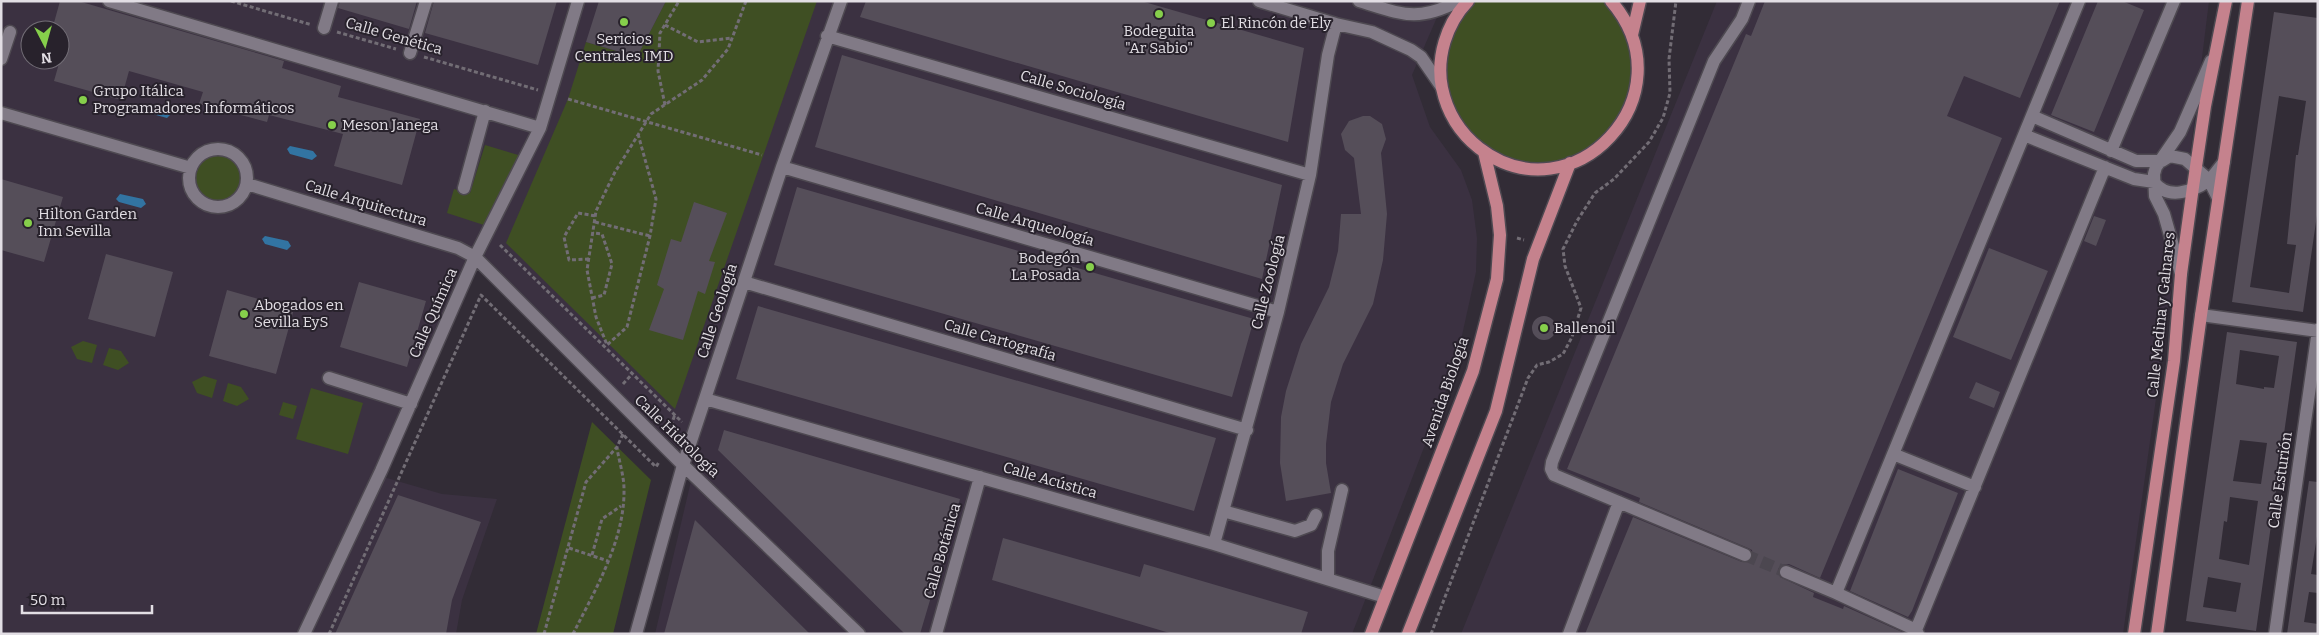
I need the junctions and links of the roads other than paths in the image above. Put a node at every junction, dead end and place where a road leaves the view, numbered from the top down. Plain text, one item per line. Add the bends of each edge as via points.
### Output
1 (108, 1) edge
2 (332, 1) edge
3 (426, 1) edge
4 (578, 1) edge
5 (841, 1) edge
6 (1258, 1) edge
7 (1359, 1) edge
8 (1458, 1) edge
9 (1468, 1) edge
10 (1611, 1) edge
11 (1640, 1) edge
12 (1749, 1) edge
13 (2079, 1) edge
14 (2174, 1) edge
15 (2226, 1) edge
16 (2248, 1) edge
17 (1336, 24) junction
18 (324, 28) road end
19 (10, 32) dead end
20 (1632, 35) junction
21 (828, 36) junction
22 (2218, 45) junction
23 (410, 53) road end
24 (1, 59) edge
25 (1441, 86) junction
26 (485, 112) junction
27 (1, 113) edge
28 (2032, 116) junction
29 (540, 128) junction
30 (2024, 134) junction
31 (2111, 151) junction
32 (1484, 152) junction
33 (2136, 161) junction
34 (2162, 161) junction
35 (2224, 162) junction
36 (1570, 163) junction
37 (782, 167) junction
38 (2105, 167) junction
39 (191, 168) junction
40 (2196, 168) junction
41 (1310, 175) junction
42 (2129, 177) junction
43 (2209, 180) junction
44 (2154, 182) junction
45 (247, 184) junction
46 (464, 188) dead end
47 (2193, 189) junction
48 (2218, 198) junction
49 (475, 257) junction
50 (2182, 274) junction
51 (744, 282) junction
52 (1278, 312) junction
53 (2201, 316) junction
54 (2318, 331) edge
55 (328, 378) dead end
56 (705, 399) junction
57 (411, 404) junction
58 (1247, 430) junction
59 (1893, 454) junction
60 (683, 465) junction
61 (980, 477) junction
62 (1975, 488) junction
63 (1342, 490) dead end
64 (1619, 502) junction
65 (1223, 511) junction
66 (1316, 515) dead end
67 (1214, 544) junction
68 (1745, 555) tunnel mouth
69 (1786, 572) tunnel mouth
70 (1328, 579) junction
71 (1836, 593) junction
72 (1385, 598) junction
73 (1917, 632) edge
74 (304, 634) edge
75 (636, 634) edge
76 (859, 634) edge
77 (936, 634) edge
78 (1371, 634) edge
79 (1408, 634) edge
80 (1569, 634) edge
81 (2134, 634) edge
82 (2157, 634) edge
83 (2274, 634) edge

1 - 26 street
2 - 18 street
3 - 23 street
4 - 29 street, Calle Química
5 - 21 street, Calle Geología
6 - 17 street
7 - 8 street via 1409,16 1438,12
9 - 25 main road via 1447,33 1442,50
10 - 20 main road via 1624,17
11 - 20 main road
12 - 64 street via 1742,19 1714,61 1552,462 1554,475
13 - 28 street
14 - 31 street
15 - 22 main road, Calle Medina y Galnares
16 - 35 main road
17 - 25 street via 1372,32 1411,50 1423,59
17 - 41 street, Calle Zoología via 1328,55
19 - 24 street
20 - 36 main road via 1638,60 1637,87 1625,120 1601,146
21 - 37 street, Calle Geología
21 - 41 street, Calle Sociología
22 - 34 street via 2180,132
22 - 40 main road, Calle Medina y Galnares
25 - 32 main road via 1456,123
26 - 29 street
26 - 46 street
27 - 39 street
28 - 30 street
28 - 31 street
29 - 49 street, Calle Química
30 - 38 street
30 - 59 street
31 - 33 street
32 - 36 main road via 1526,168
32 - 72 main road, Avenida Biología via 1497,206 1500,235 1497,279 1473,371
33 - 34 street
33 - 42 street
34 - 40 street via 2170,156 2177,157
34 - 44 street via 2156,167
35 - 43 street
35 - 48 main road
36 - 79 main road via 1533,258 1496,411
37 - 51 street, Calle Geología
37 - 52 street, Calle Arqueología
38 - 42 street
38 - 62 street
39 - 45 street via 209,150 227,150 241,160
39 - 45 street via 189,177 194,195 210,206 229,205 243,193
40 - 43 street
40 - 47 main road, Calle Medina y Galnares
41 - 52 street, Calle Zoología
42 - 44 street
43 - 47 street
43 - 48 street
44 - 47 street via 2167,192
44 - 50 street via 2155,196 2164,214
45 - 49 street, Calle Arquitectura via 458,248
47 - 50 main road, Calle Medina y Galnares
48 - 53 main road
49 - 57 street, Calle Química
49 - 60 street, Calle Hidrología
50 - 81 main road, Calle Medina y Galnares via 2174,361
51 - 56 street, Calle Geología
51 - 58 street, Calle Cartografía
52 - 58 street, Calle Zoología
53 - 54 street
53 - 82 main road
54 - 83 street, Calle Esturión
55 - 57 street
56 - 60 street, Calle Geología
56 - 61 street, Calle Acústica
57 - 74 street, Calle Química
58 - 65 street, Calle Zoología
59 - 62 street
59 - 71 street
60 - 75 street, Calle Geología
60 - 76 street, Calle Hidrología
61 - 67 street, Calle Acústica
61 - 77 street, Calle Botánica
62 - 73 street
63 - 70 street via 1328,551
64 - 68 street
64 - 80 street
65 - 66 street via 1295,531 1311,525
65 - 67 street, Calle Zoología
67 - 70 street, Calle Acústica
69 - 71 street
70 - 72 street, Calle Acústica
71 - 73 street
72 - 78 main road, Avenida Biología

